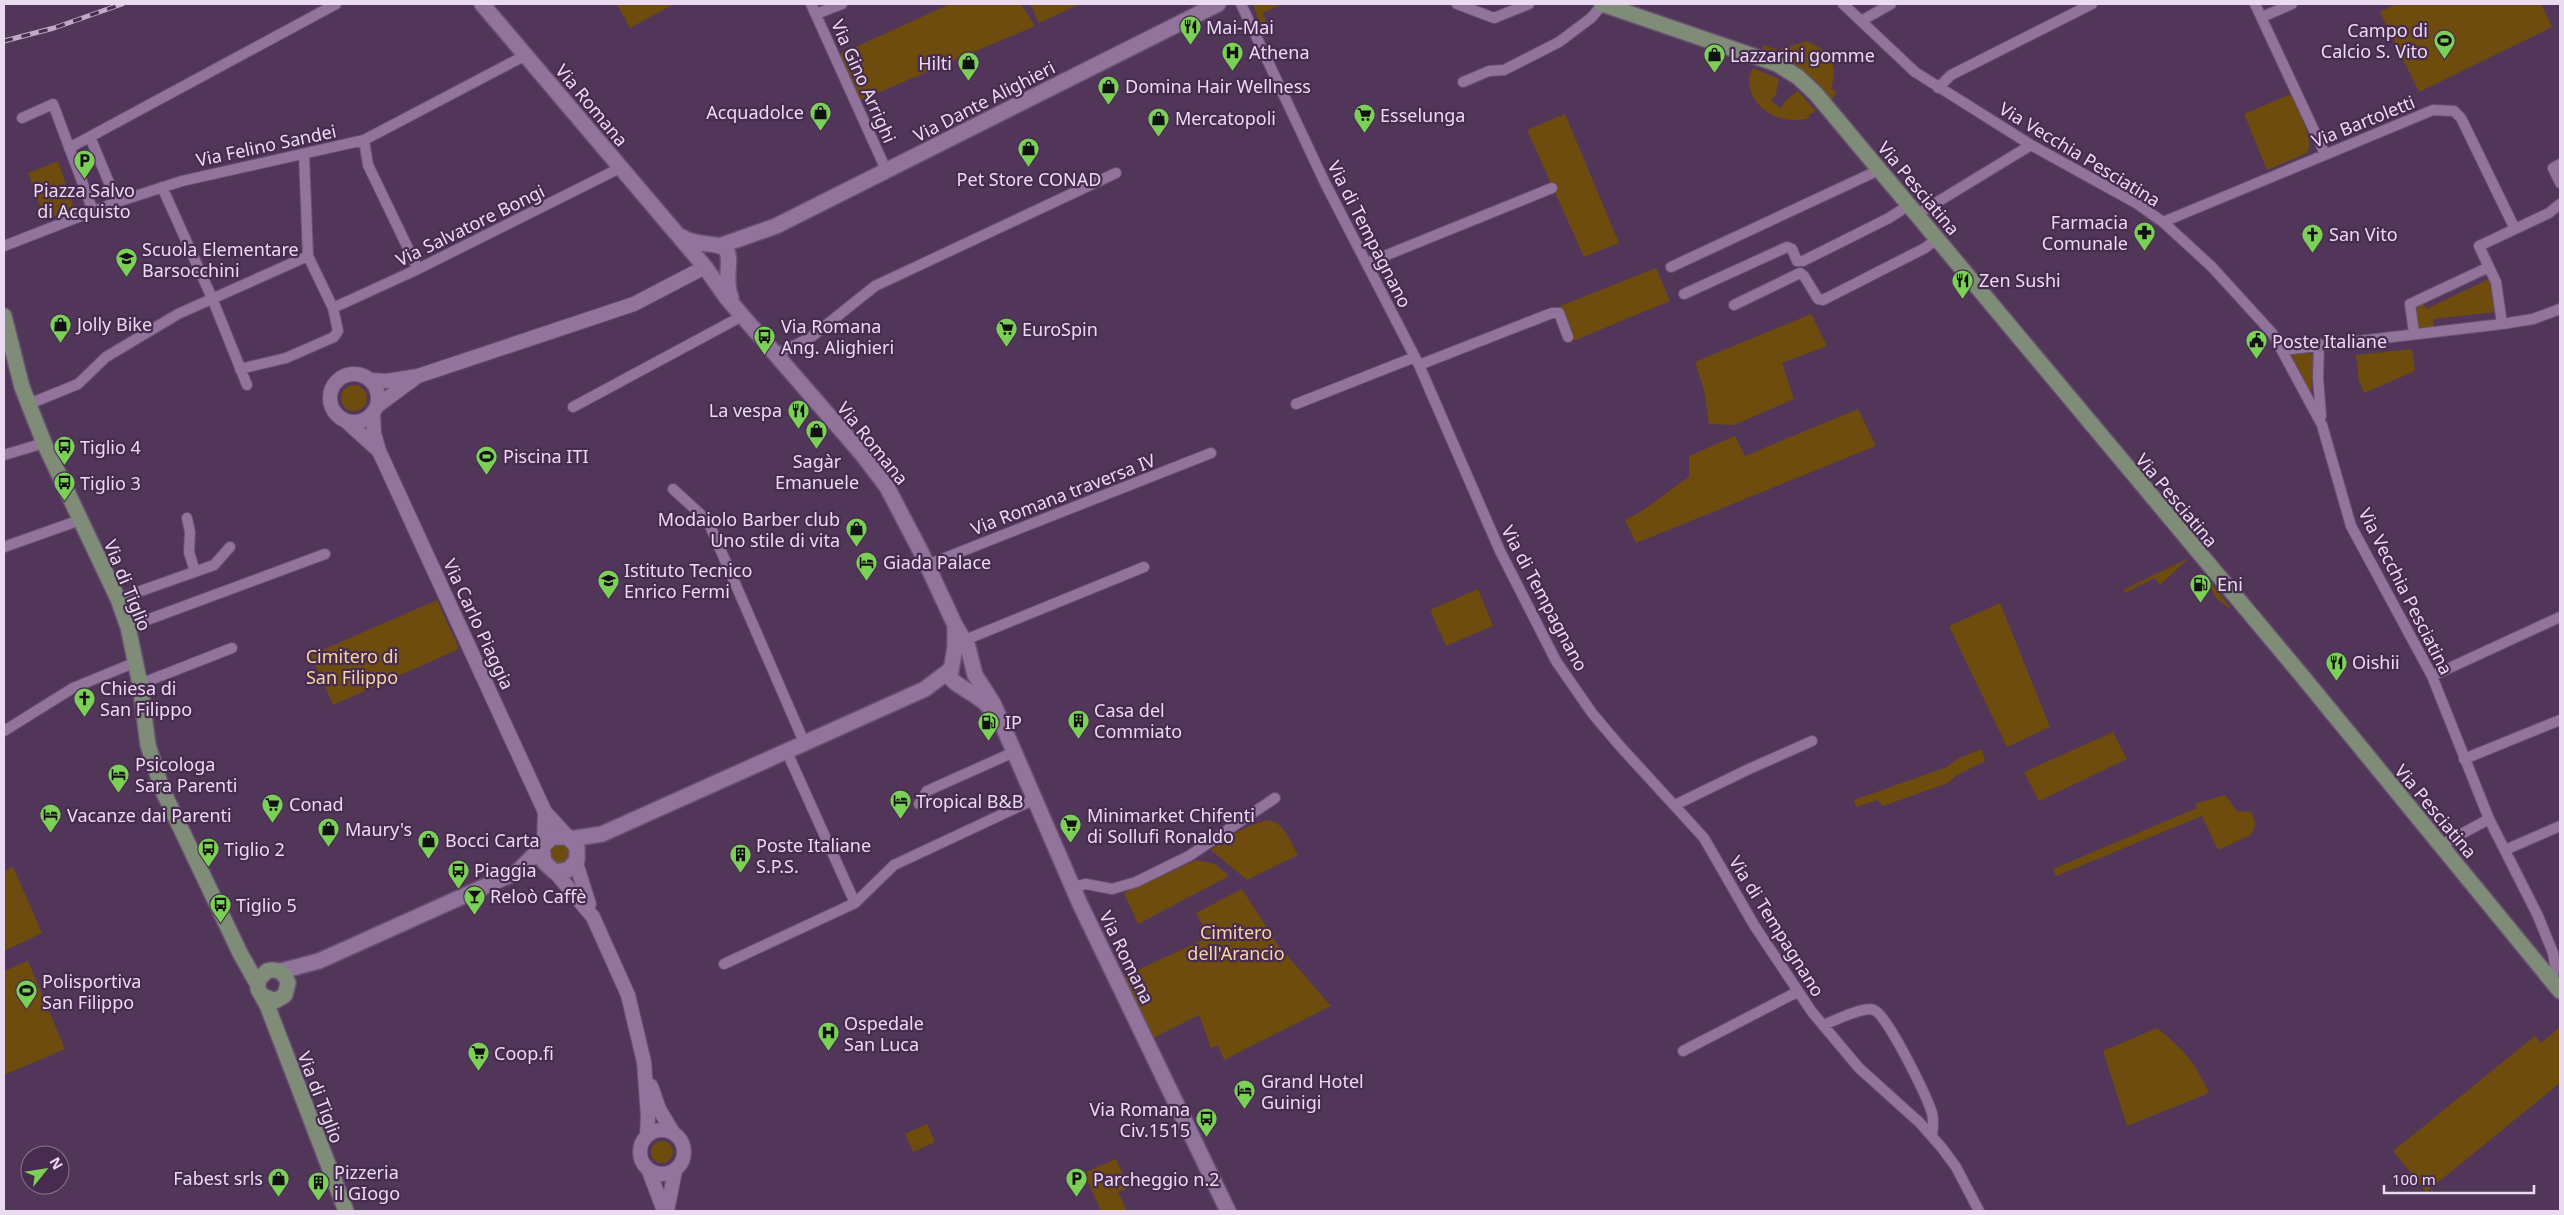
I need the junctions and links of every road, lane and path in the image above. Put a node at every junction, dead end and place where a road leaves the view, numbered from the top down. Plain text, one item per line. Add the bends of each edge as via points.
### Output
1 (336, 4) edge
2 (482, 4) edge
3 (811, 4) edge
4 (842, 4) edge
5 (1218, 4) edge
6 (1241, 4) edge
7 (1457, 4) edge
8 (1529, 4) edge
9 (1606, 4) edge
10 (1843, 4) edge
11 (1891, 4) edge
12 (2092, 4) edge
13 (2255, 4) edge
14 (2292, 4) edge
15 (816, 14) junction
16 (2262, 17) junction
17 (1861, 22) junction
18 (526, 55) junction
19 (1463, 82) dead end
20 (1938, 88) junction
21 (22, 118) dead end
22 (90, 138) junction
23 (364, 140) junction
24 (2031, 145) junction
25 (69, 148) junction
26 (304, 154) junction
27 (2325, 154) junction
28 (2560, 164) edge
29 (620, 168) junction
30 (1879, 170) junction
31 (886, 172) junction
32 (1116, 173) dead end
33 (2560, 183) edge
34 (162, 186) junction
35 (1552, 188) dead end
36 (117, 202) junction
37 (2560, 204) edge
38 (1913, 210) junction
39 (92, 212) junction
40 (2163, 222) junction
41 (2515, 229) junction
42 (672, 230) junction
43 (766, 231) junction
44 (1937, 239) junction
45 (716, 245) junction
46 (4, 246) edge
47 (308, 256) junction
48 (728, 263) junction
49 (1366, 263) junction
50 (705, 267) junction
51 (2489, 267) junction
52 (1671, 268) dead end
53 (418, 269) junction
54 (1684, 294) dead end
55 (212, 298) junction
56 (732, 302) junction
57 (1734, 305) dead end
58 (333, 308) junction
59 (2560, 309) edge
60 (744, 315) junction
61 (4, 316) edge
62 (2502, 324) junction
63 (2414, 333) junction
64 (1568, 336) dead end
65 (2319, 344) junction
66 (2284, 350) junction
67 (776, 354) junction
68 (1417, 361) junction
69 (240, 369) junction
70 (418, 376) junction
71 (370, 380) junction
72 (247, 385) dead end
73 (28, 404) junction
74 (1296, 404) dead end
75 (573, 407) dead end
76 (375, 409) junction
77 (346, 421) junction
78 (2322, 425) junction
79 (44, 443) junction
80 (379, 451) junction
81 (1211, 454) dead end
82 (4, 455) edge
83 (673, 489) dead end
84 (187, 518) dead end
85 (80, 520) junction
86 (4, 547) edge
87 (230, 547) dead end
88 (325, 554) dead end
89 (927, 565) junction
90 (1144, 567) dead end
91 (194, 572) junction
92 (118, 599) junction
93 (2560, 617) edge
94 (955, 625) junction
95 (128, 627) junction
96 (965, 640) junction
97 (232, 648) dead end
98 (136, 662) junction
99 (951, 668) junction
100 (974, 670) junction
101 (2432, 676) junction
102 (140, 684) junction
103 (959, 685) junction
104 (926, 689) junction
105 (998, 717) junction
106 (2560, 720) edge
107 (4, 731) edge
108 (1812, 741) dead end
109 (804, 742) junction
110 (786, 750) junction
111 (1014, 752) junction
112 (2464, 759) junction
113 (1275, 798) dead end
114 (1035, 799) junction
115 (918, 804) dead end
116 (1675, 805) junction
117 (545, 812) junction
118 (2489, 819) junction
119 (2560, 826) edge
120 (602, 834) junction
121 (569, 838) junction
122 (2441, 845) junction
123 (543, 846) junction
124 (2505, 850) junction
125 (577, 859) junction
126 (552, 870) junction
127 (517, 872) junction
128 (1072, 887) junction
129 (855, 903) junction
130 (593, 917) junction
131 (240, 953) junction
132 (319, 961) junction
133 (724, 964) dead end
134 (274, 971) junction
135 (2557, 975) edge
136 (260, 991) junction
137 (1797, 992) junction
138 (284, 993) junction
139 (274, 1025) junction
140 (1822, 1025) junction
141 (1683, 1050) dead end
142 (644, 1062) junction
143 (674, 1134) junction
144 (647, 1135) junction
145 (1932, 1136) junction
146 (649, 1171) junction
147 (675, 1171) junction
148 (346, 1211) edge
149 (665, 1211) edge
150 (1228, 1211) edge
151 (1978, 1211) edge

1 - 22 street
2 - 18 main road, Via Romana
3 - 15 street, Via Gino Arrighi
4 - 15 street
5 - 31 main road, Via Dante Alighieri
6 - 49 street, Via di Tempagnano
7 - 8 street via 1494,18
9 - 19 street via 1559,42 1504,70 1489,71
9 - 30 main road, Via Pesciatina via 1789,70 1806,84
10 - 17 street, Via Vecchia Pesciatina
11 - 17 street
12 - 20 street via 1951,75
13 - 16 street
14 - 16 street
15 - 31 street, Via Gino Arrighi
16 - 27 street
17 - 20 street, Via Vecchia Pesciatina via 1915,72
18 - 23 street, Via Felino Sandei
18 - 29 main road, Via Romana
20 - 24 street, Via Vecchia Pesciatina
21 - 25 street via 53,104
22 - 25 street
22 - 36 street
23 - 26 street, Via Felino Sandei
23 - 53 street via 368,166
24 - 38 street
24 - 40 street, Via Vecchia Pesciatina via 2136,203
25 - 39 street
26 - 34 street, Via Felino Sandei
26 - 47 street
27 - 40 street, Via Bartoletti
27 - 41 street, Via Bartoletti via 2433,110 2454,111 2461,118
28 - 33 street via 2553,168
29 - 42 main road, Via Romana
29 - 53 street, Via Salvatore Bongi
30 - 38 main road, Via Pesciatina
30 - 52 street
31 - 43 main road, Via Dante Alighieri
32 - 67 street via 875,286 810,338
34 - 36 street, Via Felino Sandei
34 - 55 street
35 - 49 street
36 - 39 street, Via Felino Sandei
37 - 41 street via 2549,213
38 - 44 main road, Via Pesciatina
38 - 54 street via 1889,218 1803,261 1797,261 1788,247
39 - 46 street, Via Felino Sandei
40 - 66 street, Via Vecchia Pesciatina via 2253,309
41 - 51 street via 2479,246
42 - 45 main road, Via Romana via 693,243
42 - 50 main road, Via Romana
43 - 45 main road, Via Dante Alighieri
43 - 48 main road, Via Dante Alighieri
44 - 57 street via 1926,248 1823,300 1818,299 1800,274
44 - 122 main road, Via Pesciatina
45 - 48 main road, Via Romana via 728,252
45 - 50 main road via 703,253
47 - 55 street
47 - 58 street
48 - 50 main road via 716,272
48 - 56 main road, Via Romana via 726,285
49 - 68 street, Via di Tempagnano
50 - 56 main road, Via Romana
50 - 70 street via 634,304
51 - 62 street via 2496,282
51 - 63 street via 2410,304
53 - 58 street, Via Salvatore Bongi
55 - 69 street
55 - 73 street via 178,314 106,357 78,384
56 - 60 main road, Via Romana
58 - 69 street via 338,331 334,337 286,358
59 - 62 street via 2533,319
60 - 67 main road, Via Romana
60 - 75 street
61 - 73 main road, Via di Tiglio
62 - 63 street
63 - 65 street
64 - 68 street via 1559,313 1552,313
65 - 66 street
65 - 78 street
66 - 78 street, Via Vecchia Pesciatina
67 - 89 main road, Via Romana via 880,478 897,504
68 - 74 street
68 - 116 street, Via di Tempagnano via 1500,551 1556,661 1619,746
69 - 72 street
70 - 71 street
70 - 76 street
71 - 76 street via 377,392
71 - 77 street via 351,374 334,384 331,404 336,414
73 - 79 main road, Via di Tiglio
76 - 77 street via 362,421
76 - 80 street, Via Carlo Piaggia via 374,433
77 - 80 street, Via Carlo Piaggia
78 - 101 street, Via Vecchia Pesciatina via 2351,526
79 - 82 street
79 - 85 main road, Via di Tiglio
80 - 117 street, Via Carlo Piaggia
81 - 89 street, Via Romana traversa IV
83 - 109 street via 708,521
84 - 91 street
85 - 86 street
85 - 92 main road, Via di Tiglio
87 - 91 street via 214,565
88 - 95 street
89 - 94 main road, Via Romana
90 - 96 street
91 - 92 street
92 - 95 main road, Via di Tiglio
93 - 101 street
94 - 96 main road, Via Romana
94 - 99 main road, Via Romana
95 - 98 main road, Via di Tiglio
96 - 100 main road, Via Romana
97 - 102 street
98 - 102 main road, Via di Tiglio
98 - 107 street via 72,688
99 - 100 main road via 964,660
99 - 103 main road, Via Romana via 950,677
99 - 104 main road
100 - 103 main road via 969,684
100 - 105 main road, Via Romana
101 - 112 street, Via Vecchia Pesciatina
102 - 131 main road, Via di Tiglio via 148,745 159,781
103 - 104 main road
103 - 105 main road, Via Romana via 980,697
104 - 109 main road
105 - 111 main road, Via Romana
106 - 112 street
108 - 116 street
109 - 110 main road
110 - 120 main road
110 - 129 street
111 - 114 main road, Via Romana
111 - 115 street via 927,791
112 - 118 street, Via Vecchia Pesciatina
113 - 128 street via 1189,856 1136,882 1112,889 1086,884
114 - 128 main road, Via Romana
114 - 129 street via 894,865
116 - 137 street, Via di Tempagnano via 1704,838
117 - 121 street
117 - 123 street
118 - 122 street
118 - 124 street, Via Vecchia Pesciatina
119 - 124 street
120 - 121 main road
120 - 125 main road
121 - 123 main road via 556,836
121 - 125 main road via 577,847
122 - 135 main road, Via Pesciatina
123 - 126 main road via 542,858
123 - 127 main road
124 - 135 street, Via Vecchia Pesciatina via 2538,916 2553,953
125 - 126 main road via 568,870
125 - 130 street
126 - 127 main road
126 - 130 street
127 - 132 main road
128 - 150 main road, Via Romana
129 - 133 street
130 - 142 street via 628,995
131 - 134 main road
131 - 136 main road, Via di Tiglio
132 - 134 main road
132 - 138 main road via 297,976
134 - 136 main road via 260,976
134 - 138 main road via 287,978
136 - 138 main road via 271,1001
136 - 139 main road, Via di Tiglio
137 - 140 street, Via di Tempagnano
137 - 141 street
138 - 139 main road
139 - 148 main road, Via di Tiglio
140 - 145 street, Via di Tempagnano via 1859,1068
140 - 145 street via 1866,1009 1880,1013 1928,1101
142 - 143 street via 659,1109
142 - 144 street
143 - 144 street via 660,1130
143 - 147 street via 682,1143 684,1153
144 - 146 street via 639,1155
145 - 151 street, Via di Tempagnano via 1956,1167
146 - 147 street via 661,1175
146 - 149 street
147 - 149 street

